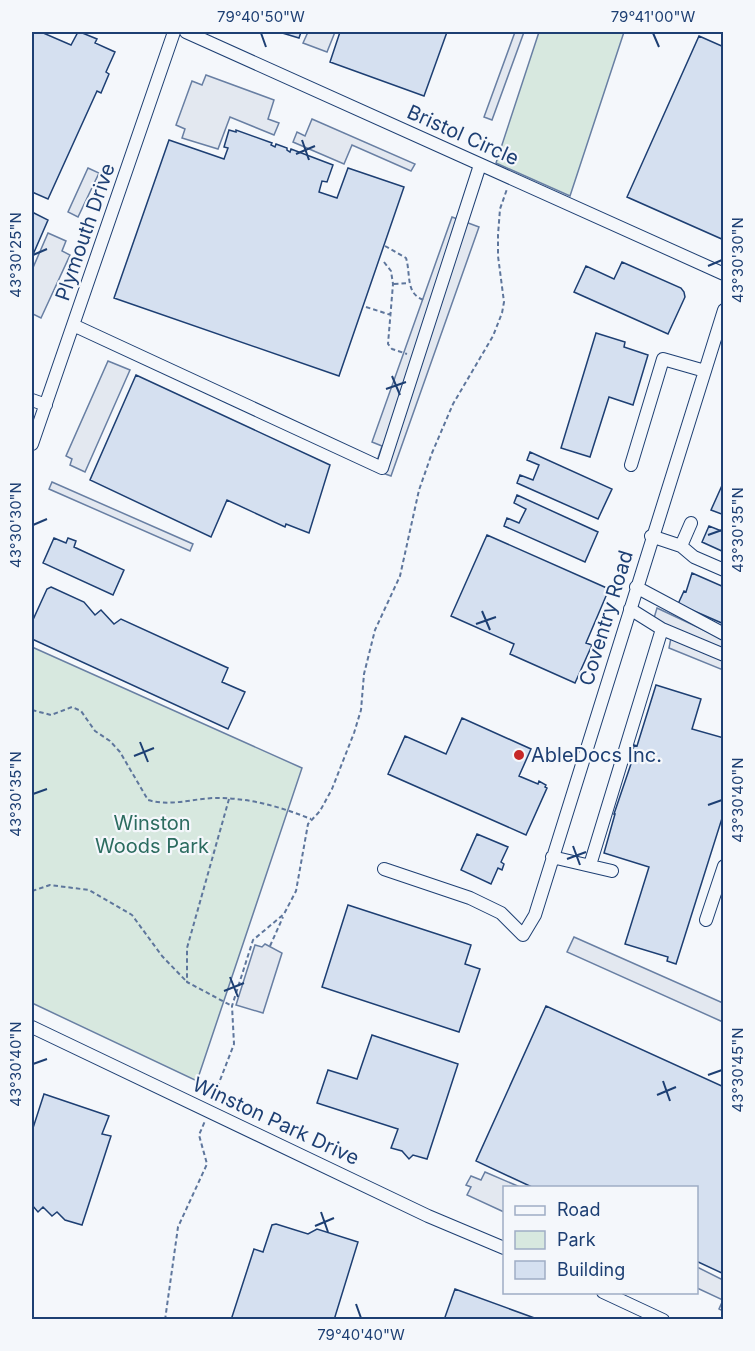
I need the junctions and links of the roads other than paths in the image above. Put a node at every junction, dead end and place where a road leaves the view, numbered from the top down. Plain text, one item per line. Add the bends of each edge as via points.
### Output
1 (174, 32) edge
2 (186, 32) edge
3 (480, 165) junction
4 (723, 274) edge
5 (723, 310) edge
6 (73, 325) junction
7 (705, 370) junction
8 (32, 400) edge
9 (46, 405) junction
10 (32, 444) edge
11 (631, 465) dead end
12 (691, 523) dead end
13 (651, 536) junction
14 (681, 546) junction
15 (723, 570) edge
16 (636, 587) junction
17 (630, 609) junction
18 (662, 628) junction
19 (723, 634) edge
20 (723, 655) edge
21 (552, 857) junction
22 (590, 865) junction
23 (723, 866) edge
24 (384, 869) dead end
25 (612, 871) dead end
26 (706, 920) dead end
27 (32, 1027) edge
28 (503, 1248) edge
29 (605, 1294) edge
30 (663, 1320) edge

1 - 6 street, Plymouth Drive
2 - 3 street, Bristol Circle
3 - 4 street, Bristol Circle
3 - 6 street via 382,468
5 - 7 street, Coventry Road
6 - 9 street, Plymouth Drive
7 - 11 street via 663,359
7 - 13 street, Coventry Road
8 - 9 street
9 - 10 street, Plymouth Drive
12 - 14 street
13 - 14 street
13 - 16 street, Coventry Road
14 - 15 street via 694,557
16 - 17 street, Coventry Road
16 - 19 street
17 - 18 street
17 - 21 street, Coventry Road
18 - 20 street
18 - 22 street
21 - 22 street
21 - 24 street, Coventry Road via 535,915 523,935 501,913 470,898
22 - 25 street
23 - 26 street
27 - 28 street, Winston Park Drive via 428,1216
29 - 30 street

